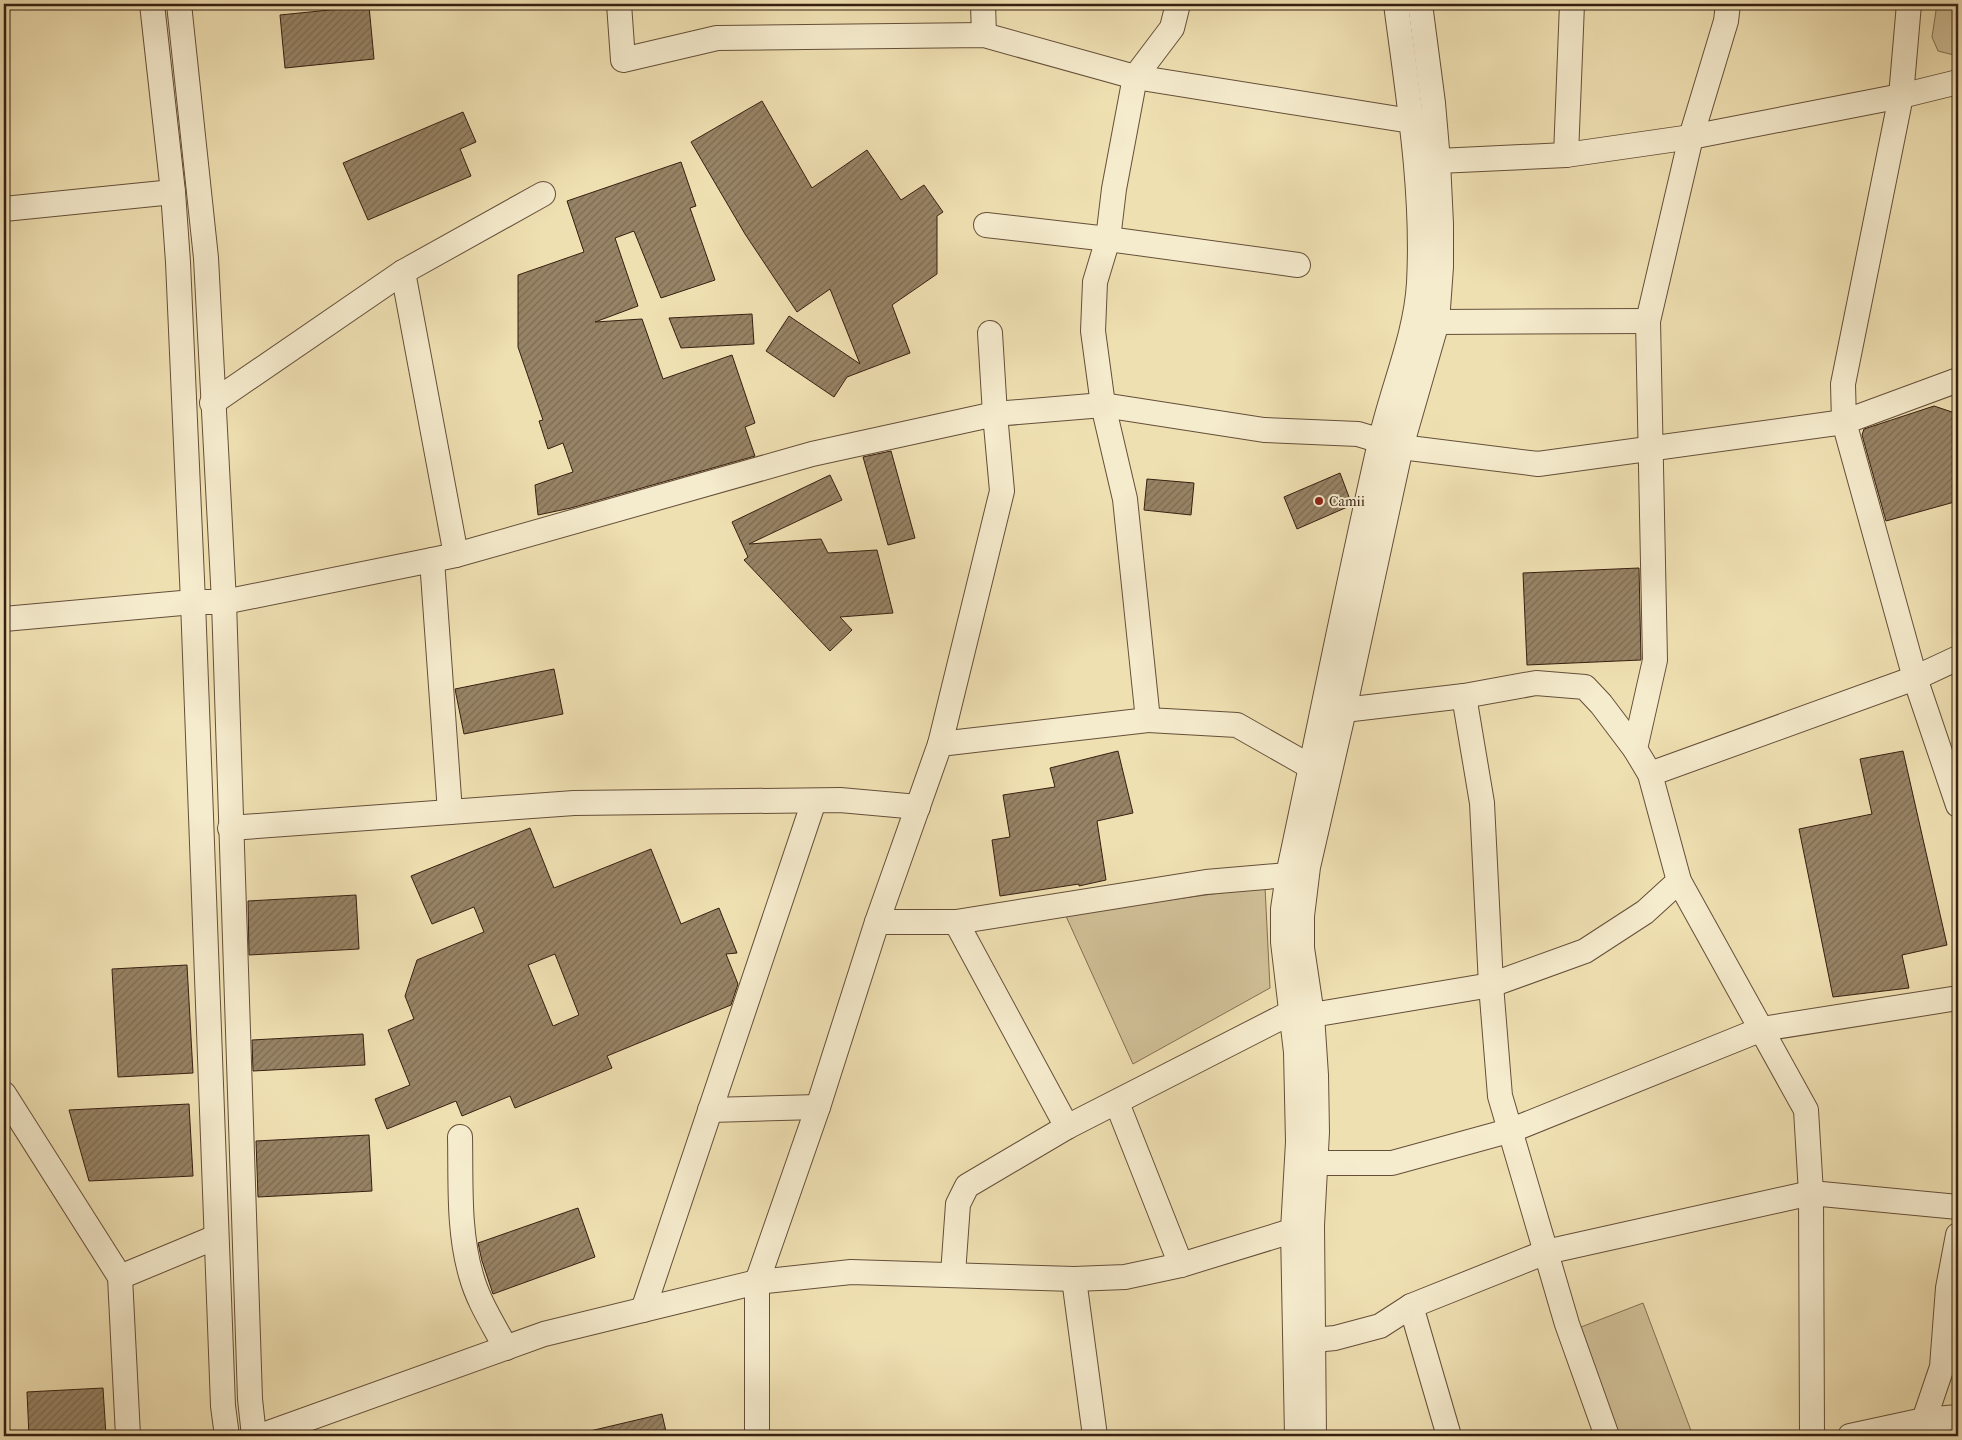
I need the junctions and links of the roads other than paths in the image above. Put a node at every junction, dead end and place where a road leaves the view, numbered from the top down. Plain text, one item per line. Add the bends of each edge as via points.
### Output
1 (152, 4) edge
2 (179, 4) edge
3 (619, 4) edge
4 (983, 4) edge
5 (1178, 4) edge
6 (1396, 4) edge
7 (1420, 4) edge
8 (1572, 4) edge
9 (1728, 4) edge
10 (1909, 4) edge
11 (984, 36) junction
12 (1136, 77) junction
13 (1958, 82) edge
14 (1900, 96) junction
15 (1411, 121) junction
16 (1691, 137) junction
17 (1566, 155) junction
18 (1438, 161) junction
19 (173, 192) junction
20 (544, 194) dead end
21 (4, 209) edge
22 (986, 225) dead end
23 (1108, 239) junction
24 (1298, 265) dead end
25 (403, 272) junction
26 (1648, 321) junction
27 (1436, 322) junction
28 (990, 333) dead end
29 (1958, 380) edge
30 (212, 403) junction
31 (1103, 405) junction
32 (995, 414) junction
33 (1844, 422) junction
34 (1390, 444) junction
35 (1649, 450) junction
36 (456, 554) junction
37 (432, 560) junction
38 (193, 602) junction
39 (224, 602) junction
40 (4, 619) edge
41 (1958, 658) edge
42 (1915, 678) junction
43 (1464, 696) junction
44 (1344, 710) junction
45 (1148, 720) junction
46 (940, 744) junction
47 (1635, 749) junction
48 (1311, 767) junction
49 (1650, 774) junction
50 (814, 801) junction
51 (1958, 805) edge
52 (918, 807) junction
53 (450, 812) junction
54 (230, 828) junction
55 (1288, 875) junction
56 (1679, 881) junction
57 (877, 922) junction
58 (956, 922) junction
59 (1491, 985) junction
60 (1958, 998) edge
61 (1302, 1013) junction
62 (1762, 1030) junction
63 (4, 1094) edge
64 (1117, 1103) junction
65 (818, 1106) junction
66 (710, 1110) junction
67 (1067, 1127) junction
68 (1512, 1130) junction
69 (460, 1137) dead end
70 (1316, 1163) junction
71 (1811, 1193) junction
72 (1958, 1207) edge
73 (1303, 1228) junction
74 (1958, 1235) edge
75 (216, 1238) junction
76 (1546, 1252) junction
77 (1181, 1265) junction
78 (953, 1274) junction
79 (120, 1277) junction
80 (1074, 1279) junction
81 (757, 1282) junction
82 (1411, 1306) junction
83 (643, 1310) junction
84 (1314, 1340) junction
85 (506, 1348) junction
86 (1958, 1417) edge
87 (1924, 1420) junction
88 (128, 1436) edge
89 (227, 1436) edge
90 (254, 1436) edge
91 (260, 1436) edge
92 (758, 1436) edge
93 (1095, 1436) edge
94 (1297, 1436) edge
95 (1314, 1436) edge
96 (1449, 1436) edge
97 (1607, 1436) edge
98 (1812, 1436) edge
99 (1850, 1436) edge

1 - 19 street
2 - 30 street via 206,258
3 - 11 street via 623,60 717,38
4 - 11 street
5 - 12 street via 1172,28
6 - 15 street
7 - 18 street
8 - 17 street
9 - 16 street via 1726,21
10 - 14 street
11 - 12 street
12 - 15 street
12 - 23 street via 1114,189
13 - 14 street
14 - 16 street
14 - 33 street via 1843,384
15 - 34 street via 1420,233 1418,286
16 - 17 street
16 - 26 street
17 - 18 street
18 - 27 street via 1441,250
19 - 21 street
19 - 38 street
20 - 25 street
22 - 23 street
23 - 24 street
23 - 31 street via 1095,282 1093,331
25 - 30 street
25 - 36 street
26 - 27 street
26 - 35 street
27 - 34 street
28 - 32 street
29 - 33 street
30 - 39 street
31 - 32 street
31 - 34 street via 1264,430 1358,434
31 - 45 street via 1124,499
32 - 36 street via 812,454
32 - 46 street via 1002,491
33 - 35 street
33 - 42 street
34 - 35 street via 1538,464
34 - 44 street
34 - 48 street
35 - 47 street via 1655,660
36 - 37 street
37 - 39 street
37 - 53 street
38 - 39 street
38 - 40 street
38 - 75 street
39 - 54 street
41 - 42 street
42 - 49 street
42 - 51 street
43 - 44 street
43 - 47 street via 1536,683 1585,688
43 - 59 street via 1482,804
44 - 61 street via 1308,867 1302,916
45 - 46 street
45 - 48 street via 1237,725
46 - 52 street
47 - 49 street
48 - 55 street
49 - 56 street
50 - 52 street
50 - 53 street via 574,803
50 - 66 street
52 - 57 street
53 - 54 street
54 - 90 street via 250,1399
55 - 58 street via 1206,882
55 - 61 street via 1283,909 1284,942
56 - 59 street via 1645,912 1585,951
56 - 62 street
57 - 58 street
57 - 65 street
58 - 67 street
59 - 61 street
59 - 68 street via 1500,1096
60 - 62 street
61 - 64 street
61 - 70 street via 1316,1084
61 - 73 street via 1296,1052
62 - 68 street
62 - 71 street via 1806,1110
63 - 79 street
64 - 67 street
64 - 77 street
65 - 66 street
65 - 81 street
66 - 83 street
67 - 78 street via 967,1186 958,1204
68 - 70 street via 1392,1163
68 - 76 street
69 - 85 street via 461,1200 467,1258 476,1290
70 - 73 street
71 - 72 street
71 - 76 street
71 - 98 street
73 - 77 street
73 - 84 street
73 - 94 street
74 - 87 street via 1948,1288 1942,1367
75 - 79 street
75 - 89 street
76 - 82 street
76 - 97 street via 1567,1324
77 - 80 street via 1125,1277
78 - 80 street
78 - 81 street via 851,1272
79 - 88 street
80 - 93 street
81 - 83 street
81 - 92 street
82 - 84 street via 1380,1326
82 - 96 street
83 - 85 street via 544,1334
84 - 95 street
85 - 91 street
86 - 87 street
87 - 99 street

